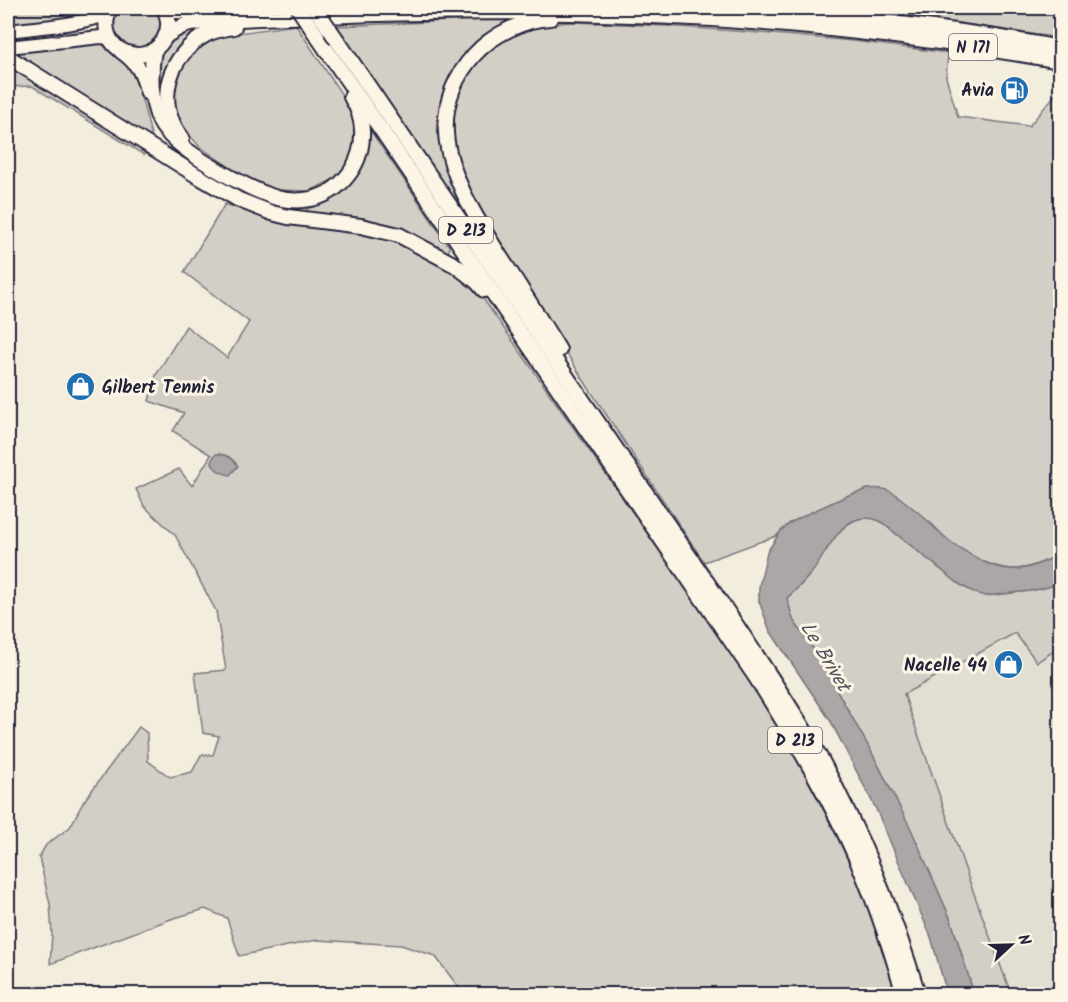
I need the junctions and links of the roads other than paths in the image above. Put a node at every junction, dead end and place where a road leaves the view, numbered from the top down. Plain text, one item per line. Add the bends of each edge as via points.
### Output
1 (267, 8) edge
2 (315, 8) edge
3 (736, 8) edge
4 (165, 9) edge
5 (215, 9) edge
6 (781, 9) edge
7 (108, 11) edge
8 (294, 13) edge
9 (582, 13) junction
10 (8, 31) edge
11 (166, 36) junction
12 (109, 38) junction
13 (332, 45) junction
14 (8, 48) edge
15 (1060, 48) edge
16 (154, 50) junction
17 (121, 51) junction
18 (8, 57) edge
19 (1060, 61) edge
20 (188, 150) junction
21 (196, 175) junction
22 (515, 324) junction
23 (596, 420) junction
24 (904, 994) edge
25 (918, 994) edge

1 - 5 highway
2 - 13 highway, bridge
3 - 6 highway, N 171
4 - 5 highway
4 - 11 highway
6 - 15 highway, N 171
7 - 10 main road via 88,21
7 - 12 highway via 105,23
8 - 9 highway, N 171
8 - 11 highway, N 171 via 191,24
8 - 13 highway, D 213, bridge
8 - 20 highway via 213,31 182,54 171,72 167,103 175,129
9 - 19 highway, N 171 via 840,29
9 - 23 highway via 525,24 496,37 478,51 455,84 446,135 467,201 594,407
11 - 16 highway
12 - 14 main road
12 - 17 highway
13 - 20 highway via 331,66 356,105 362,135 353,170 331,191 306,200 277,198 236,180
13 - 22 highway, D 213
13 - 23 highway, D 213
16 - 17 highway via 138,55
16 - 20 highway via 153,90 160,122
17 - 21 highway via 141,73 159,135
18 - 21 highway
21 - 22 highway via 239,200 272,213 361,225 399,235 455,265 477,282 504,319
22 - 24 highway, D 213 via 798,744 862,871
23 - 25 highway, D 213 via 762,663 817,753 874,867

